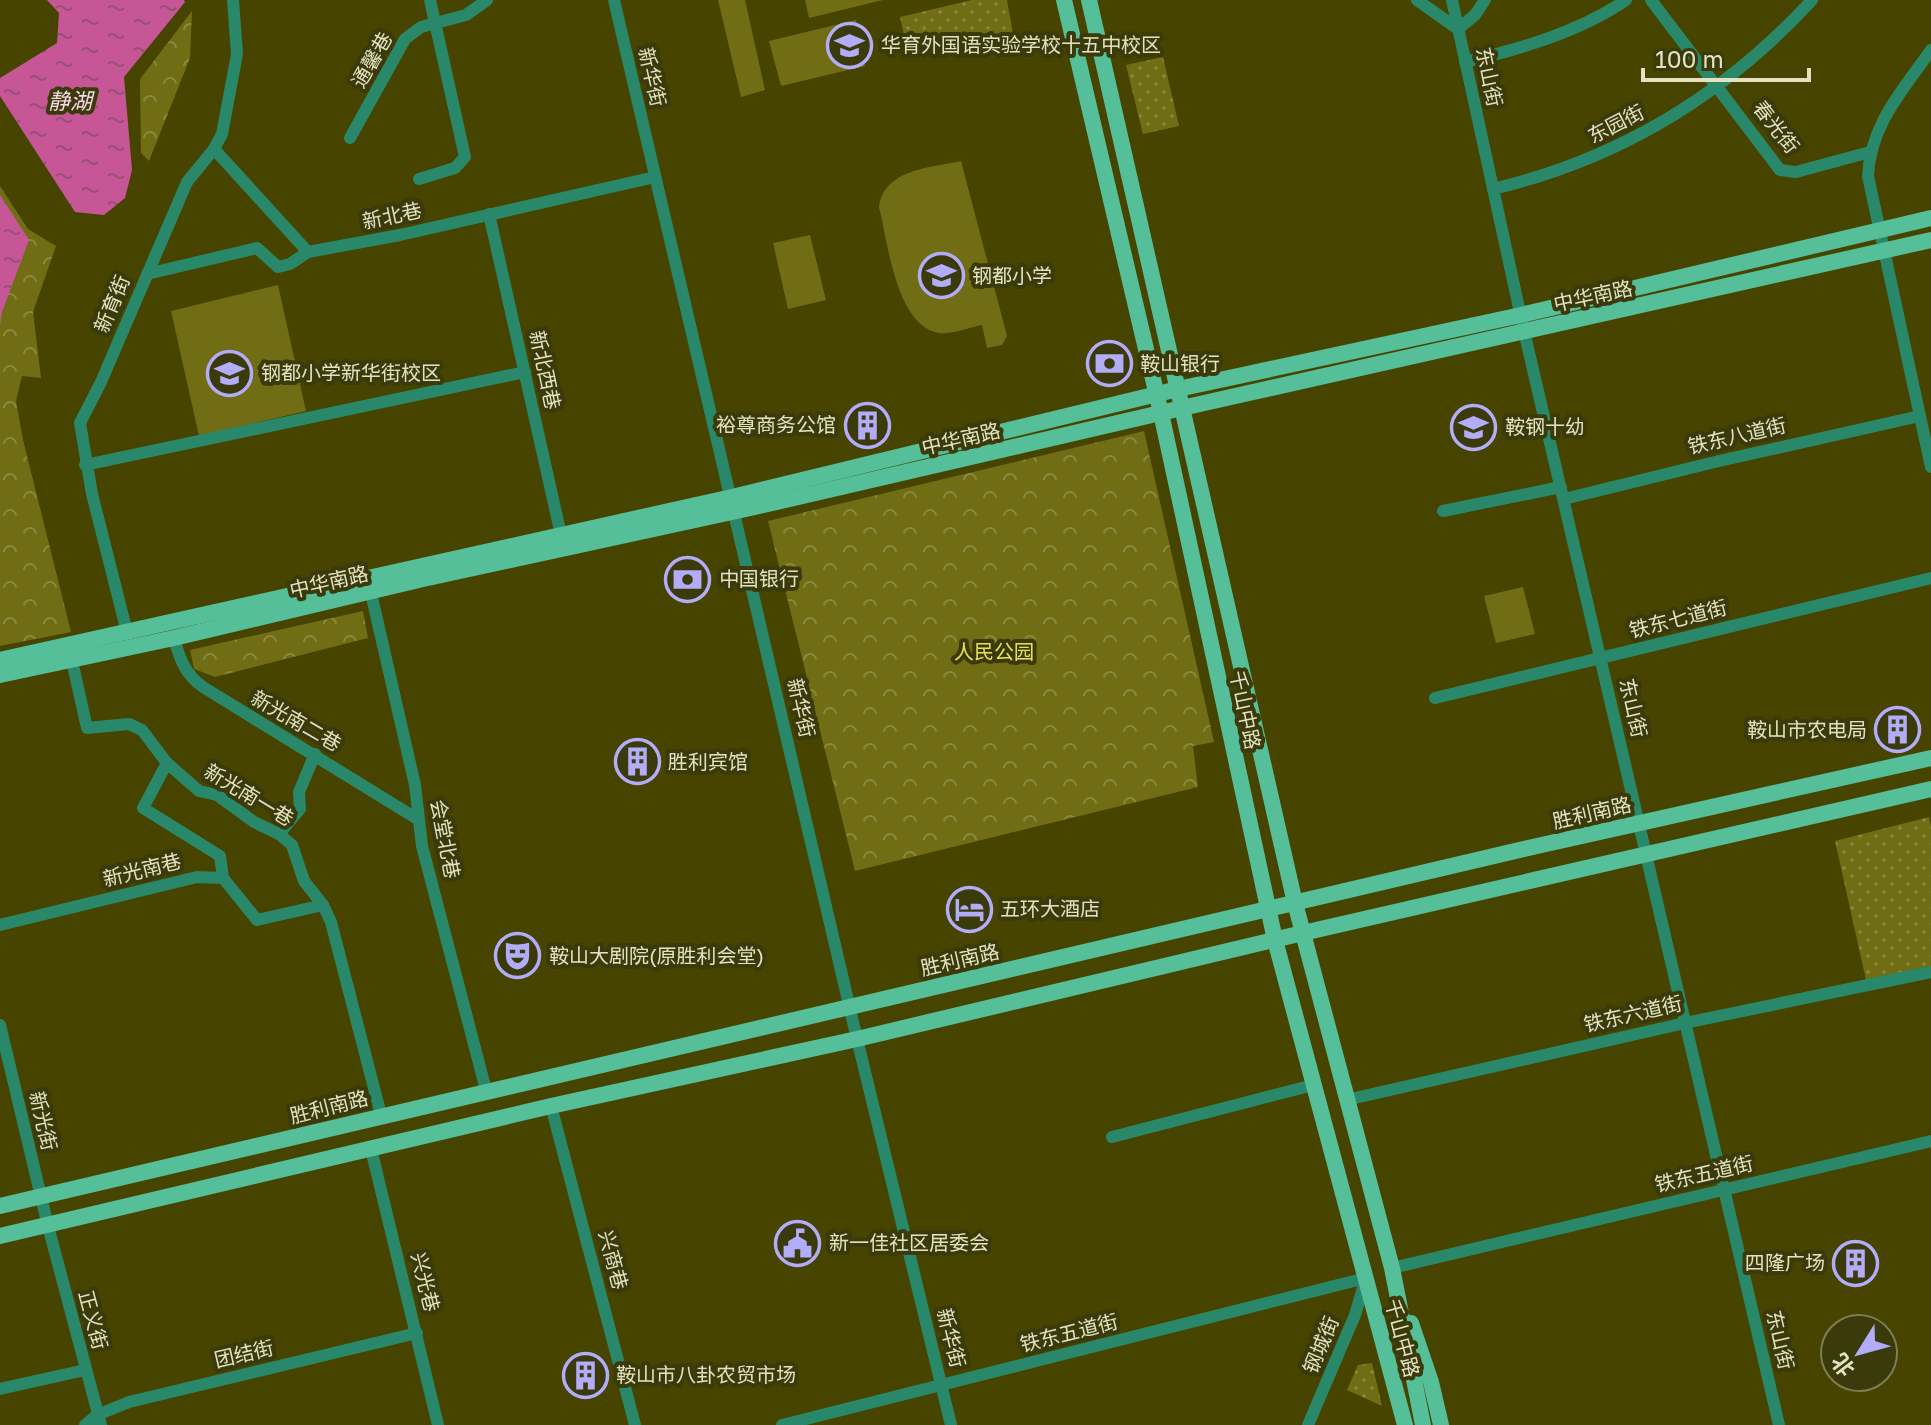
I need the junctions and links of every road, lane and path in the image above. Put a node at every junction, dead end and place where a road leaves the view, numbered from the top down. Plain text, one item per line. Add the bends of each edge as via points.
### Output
1 (233, 0) edge
2 (430, 0) edge
3 (487, 0) edge
4 (614, 0) edge
5 (1064, 0) edge
6 (1089, 0) edge
7 (1417, 0) edge
8 (1452, 0) edge
9 (1485, 0) edge
10 (1626, 0) edge
11 (1651, 0) edge
12 (1812, 0) edge
13 (435, 23) junction
14 (1458, 29) junction
15 (1931, 50) edge
16 (1465, 62) junction
17 (1719, 86) junction
18 (350, 138) dead end
19 (214, 149) junction
20 (1870, 152) junction
21 (655, 177) junction
22 (419, 179) dead end
23 (1493, 189) junction
24 (489, 214) junction
25 (1931, 218) edge
26 (1879, 229) junction
27 (1931, 240) edge
28 (1884, 250) junction
29 (308, 252) junction
30 (147, 274) junction
31 (1523, 323) junction
32 (525, 372) junction
33 (1178, 389) junction
34 (1157, 394) junction
35 (1182, 408) junction
36 (1161, 413) junction
37 (1920, 416) junction
38 (85, 465) junction
39 (1931, 467) edge
40 (1562, 493) junction
41 (734, 504) junction
42 (1443, 511) dead end
43 (561, 535) junction
44 (1931, 578) edge
45 (371, 593) junction
46 (127, 632) junction
47 (174, 638) junction
48 (1601, 659) junction
49 (0, 660) edge
50 (72, 661) junction
51 (0, 675) edge
52 (1435, 698) dead end
53 (315, 754) junction
54 (1931, 758) edge
55 (167, 763) junction
56 (1931, 789) edge
57 (419, 820) junction
58 (1639, 823) junction
59 (279, 834) junction
60 (1646, 855) junction
61 (223, 878) junction
62 (1295, 903) junction
63 (323, 905) junction
64 (1267, 909) junction
65 (0, 925) edge
66 (1303, 933) junction
67 (1275, 940) junction
68 (1931, 972) edge
69 (850, 1006) junction
70 (1685, 1023) junction
71 (0, 1025) edge
72 (857, 1039) junction
73 (5, 1066) edge
74 (1313, 1085) junction
75 (486, 1090) junction
76 (1346, 1100) junction
77 (551, 1106) junction
78 (381, 1115) junction
79 (1112, 1137) dead end
80 (1931, 1141) edge
81 (371, 1149) junction
82 (1724, 1190) junction
83 (41, 1197) junction
84 (0, 1206) edge
85 (48, 1226) junction
86 (0, 1236) edge
87 (1392, 1268) junction
88 (1366, 1278) junction
89 (417, 1333) junction
90 (85, 1370) junction
91 (942, 1387) junction
92 (0, 1389) edge
93 (99, 1420) edge
94 (85, 1425) edge
95 (438, 1425) edge
96 (635, 1425) edge
97 (782, 1425) edge
98 (951, 1425) edge
99 (1308, 1425) edge
100 (1395, 1425) edge
101 (1405, 1425) edge
102 (1423, 1425) edge
103 (1441, 1425) edge
104 (1779, 1425) edge

1 - 19 street, 新育街 via 237,54 222,134
2 - 13 street
3 - 13 street, 通馨巷 via 466,15
4 - 21 street, 新华街
5 - 34 main road, 千山中路
6 - 33 main road, 千山中路
7 - 14 street
8 - 14 street, 东山街
9 - 14 street
10 - 16 street via 1518,49
11 - 17 street, 春光街
12 - 17 street, 东园街
13 - 18 street, 通馨巷 via 405,39
13 - 22 street via 465,157 455,168
14 - 16 street, 东山街
15 - 20 street via 1879,123
16 - 23 street, 东山街
17 - 20 street, 春光街 via 1780,170 1796,172
17 - 23 street, 东园街 via 1617,148
19 - 29 street
19 - 30 street, 新育街 via 187,182
20 - 26 street via 1868,176
21 - 24 street, 新北巷
21 - 41 street, 新华街
23 - 31 street, 东山街
24 - 29 street, 新北巷
24 - 32 street, 新北西巷
25 - 26 main road
26 - 28 street
26 - 31 main road
27 - 28 main road, 中华南路
28 - 31 main road, 中华南路
28 - 37 street
29 - 30 street, 新北巷 via 278,267 257,248
30 - 38 street, 新育街 via 80,423
31 - 33 main road
31 - 35 main road, 中华南路
31 - 40 street, 东山街
32 - 38 street
32 - 43 street, 新北西巷
33 - 34 main road
33 - 35 main road, 千山中路
34 - 36 main road, 千山中路
34 - 41 main road
35 - 36 main road, 中华南路
35 - 62 main road, 千山中路
36 - 41 main road, 中华南路
36 - 64 main road, 千山中路
37 - 39 street
37 - 40 street, 铁东八道街
38 - 46 street, 新育街
40 - 42 street, 铁东八道街
40 - 48 street, 东山街
41 - 43 main road
41 - 45 main road, 中华南路
41 - 69 street, 新华街
43 - 46 main road
44 - 48 street, 铁东七道街
45 - 47 main road, 中华南路
45 - 57 street, 会堂北巷
46 - 49 main road
47 - 50 main road, 中华南路
47 - 53 street, 新光南二巷 via 190,678
48 - 52 street, 铁东七道街
48 - 58 street, 东山街
50 - 51 main road, 中华南路
50 - 55 street, 新光南一巷 via 87,728 129,724 142,730
53 - 57 street, 新光南二巷
53 - 59 street via 299,792 300,809
54 - 58 main road, 胜利南路
55 - 59 street, 新光南一巷 via 199,791 217,795
55 - 61 street via 143,808 220,856
56 - 60 main road
57 - 75 street, 会堂北巷
58 - 60 street, 东山街
58 - 62 main road, 胜利南路
59 - 63 street, 新光南一巷 via 292,845 304,881
60 - 66 main road
60 - 70 street, 东山街
61 - 63 street via 257,920
61 - 65 street, 新光南巷 via 197,877
62 - 64 main road, 胜利南路
62 - 66 main road, 千山中路
63 - 78 street, 新光南一巷
64 - 67 main road, 千山中路
64 - 69 main road, 胜利南路
66 - 67 main road
66 - 76 main road, 千山中路
67 - 72 main road
67 - 74 main road, 千山中路
68 - 70 street, 铁东六道街
69 - 72 street, 新华街
69 - 75 main road, 胜利南路
70 - 76 street, 铁东六道街
70 - 82 street, 东山街
71 - 73 street, 新光街
72 - 77 main road
72 - 91 street, 新华街
73 - 83 street, 新光街
74 - 79 street
74 - 88 main road, 千山中路
75 - 78 main road, 胜利南路
76 - 87 main road, 千山中路
77 - 81 main road
77 - 96 street, 兴商巷
78 - 83 main road, 胜利南路
80 - 82 street, 铁东五道街
81 - 85 main road
81 - 89 street, 兴光巷
82 - 87 street, 铁东五道街
82 - 104 street, 东山街
83 - 84 main road, 胜利南路
83 - 85 street, 新光街
85 - 86 main road
85 - 90 street, 正义街
87 - 102 main road, 千山中路
87 - 103 main road
88 - 91 street, 铁东五道街
88 - 99 street, 钢城街
88 - 100 main road
88 - 101 main road, 千山中路
89 - 93 street, 团结街 via 129,1402
89 - 95 street, 兴光巷
90 - 92 street
90 - 93 street, 正义街
91 - 97 street, 铁东五道街
91 - 98 street, 新华街
93 - 94 street, 团结街

